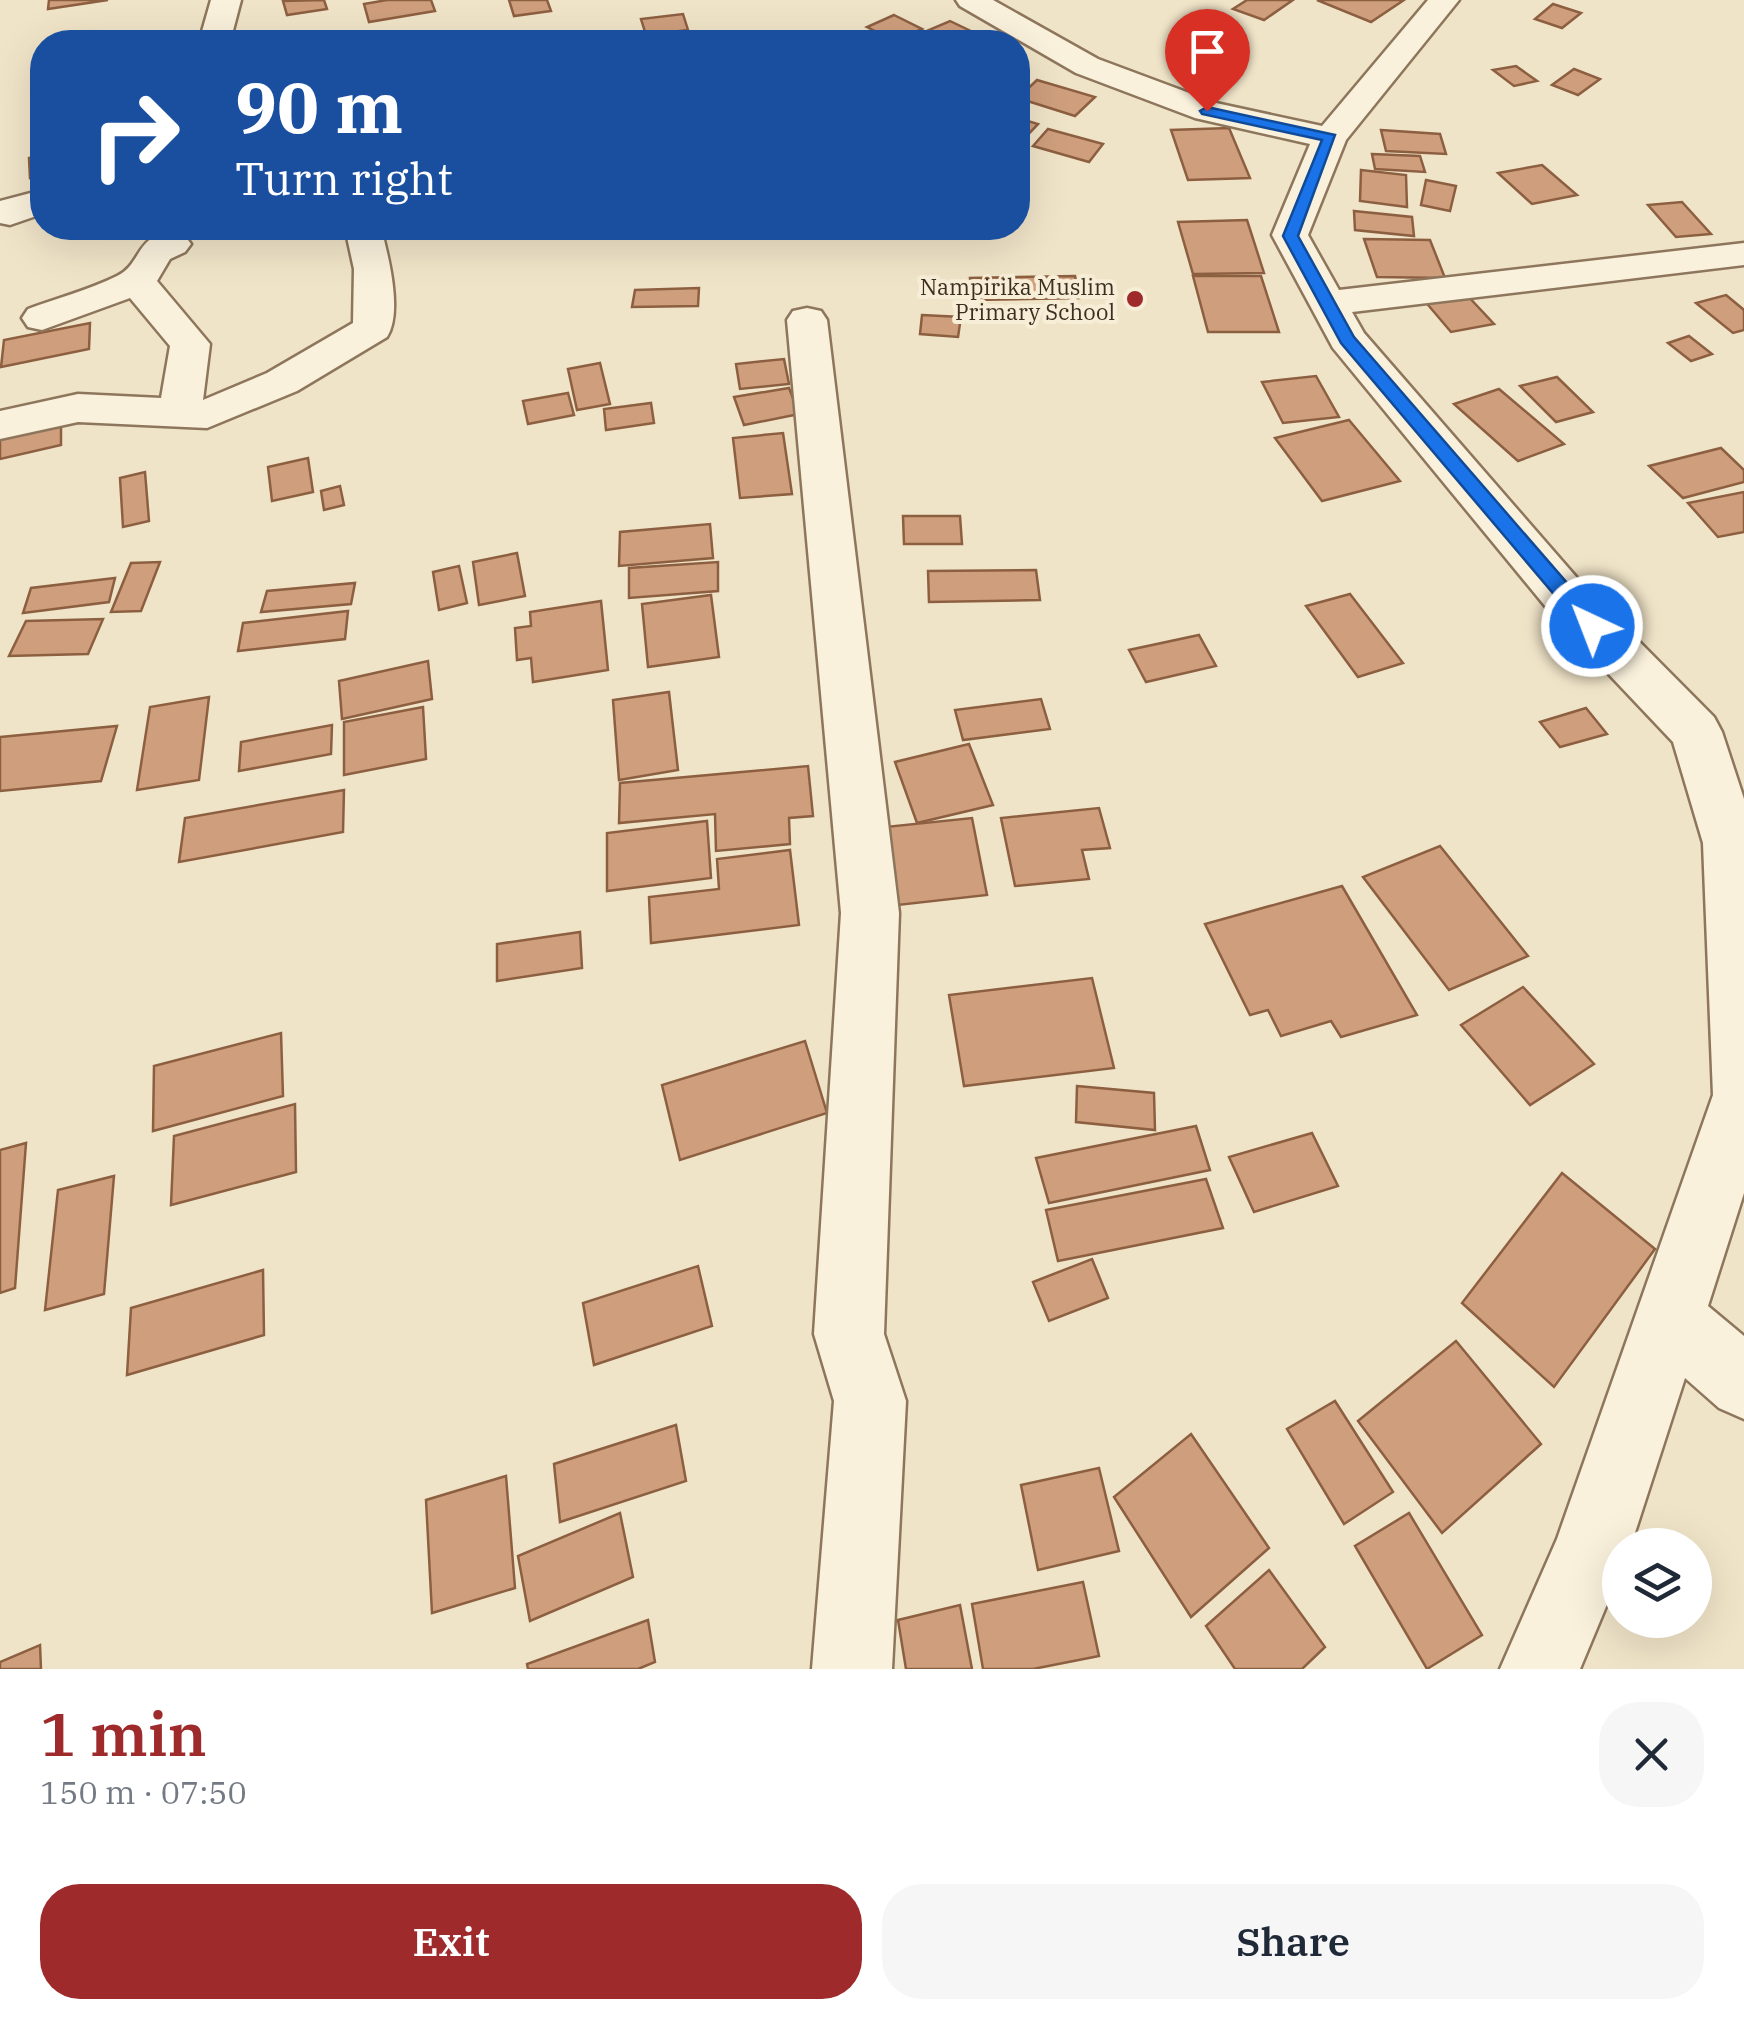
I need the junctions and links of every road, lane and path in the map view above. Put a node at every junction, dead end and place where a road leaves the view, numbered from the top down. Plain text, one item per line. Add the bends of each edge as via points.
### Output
1 (226, 0) edge
2 (971, 0) edge
3 (1444, 0) edge
4 (218, 30) edge
5 (1024, 30) edge
6 (1030, 34) edge
7 (1330, 138) junction
8 (30, 206) edge
9 (0, 212) edge
10 (367, 240) edge
11 (172, 244) dead end
12 (1744, 254) edge
13 (137, 282) junction
14 (1327, 303) junction
15 (42, 318) dead end
16 (807, 320) dead end
17 (180, 413) junction
18 (0, 424) edge
19 (1696, 732) junction
20 (1744, 766) edge
21 (1669, 1318) junction
22 (1744, 1383) edge
23 (852, 1669) edge
24 (1540, 1669) edge

1 - 4 street
2 - 5 street
3 - 7 street
6 - 7 street via 1087,66 1207,111
7 - 14 street via 1290,236
8 - 9 street
10 - 17 street via 373,328 282,382 207,414
11 - 13 street via 156,251
12 - 14 street
13 - 15 street
13 - 17 street via 190,344
14 - 19 street via 1347,339 1567,600
16 - 23 street via 870,913 849,1334 870,1401
17 - 18 street via 78,408
19 - 20 street
19 - 21 street via 1731,843 1744,1095
21 - 22 street
21 - 24 street via 1592,1548

